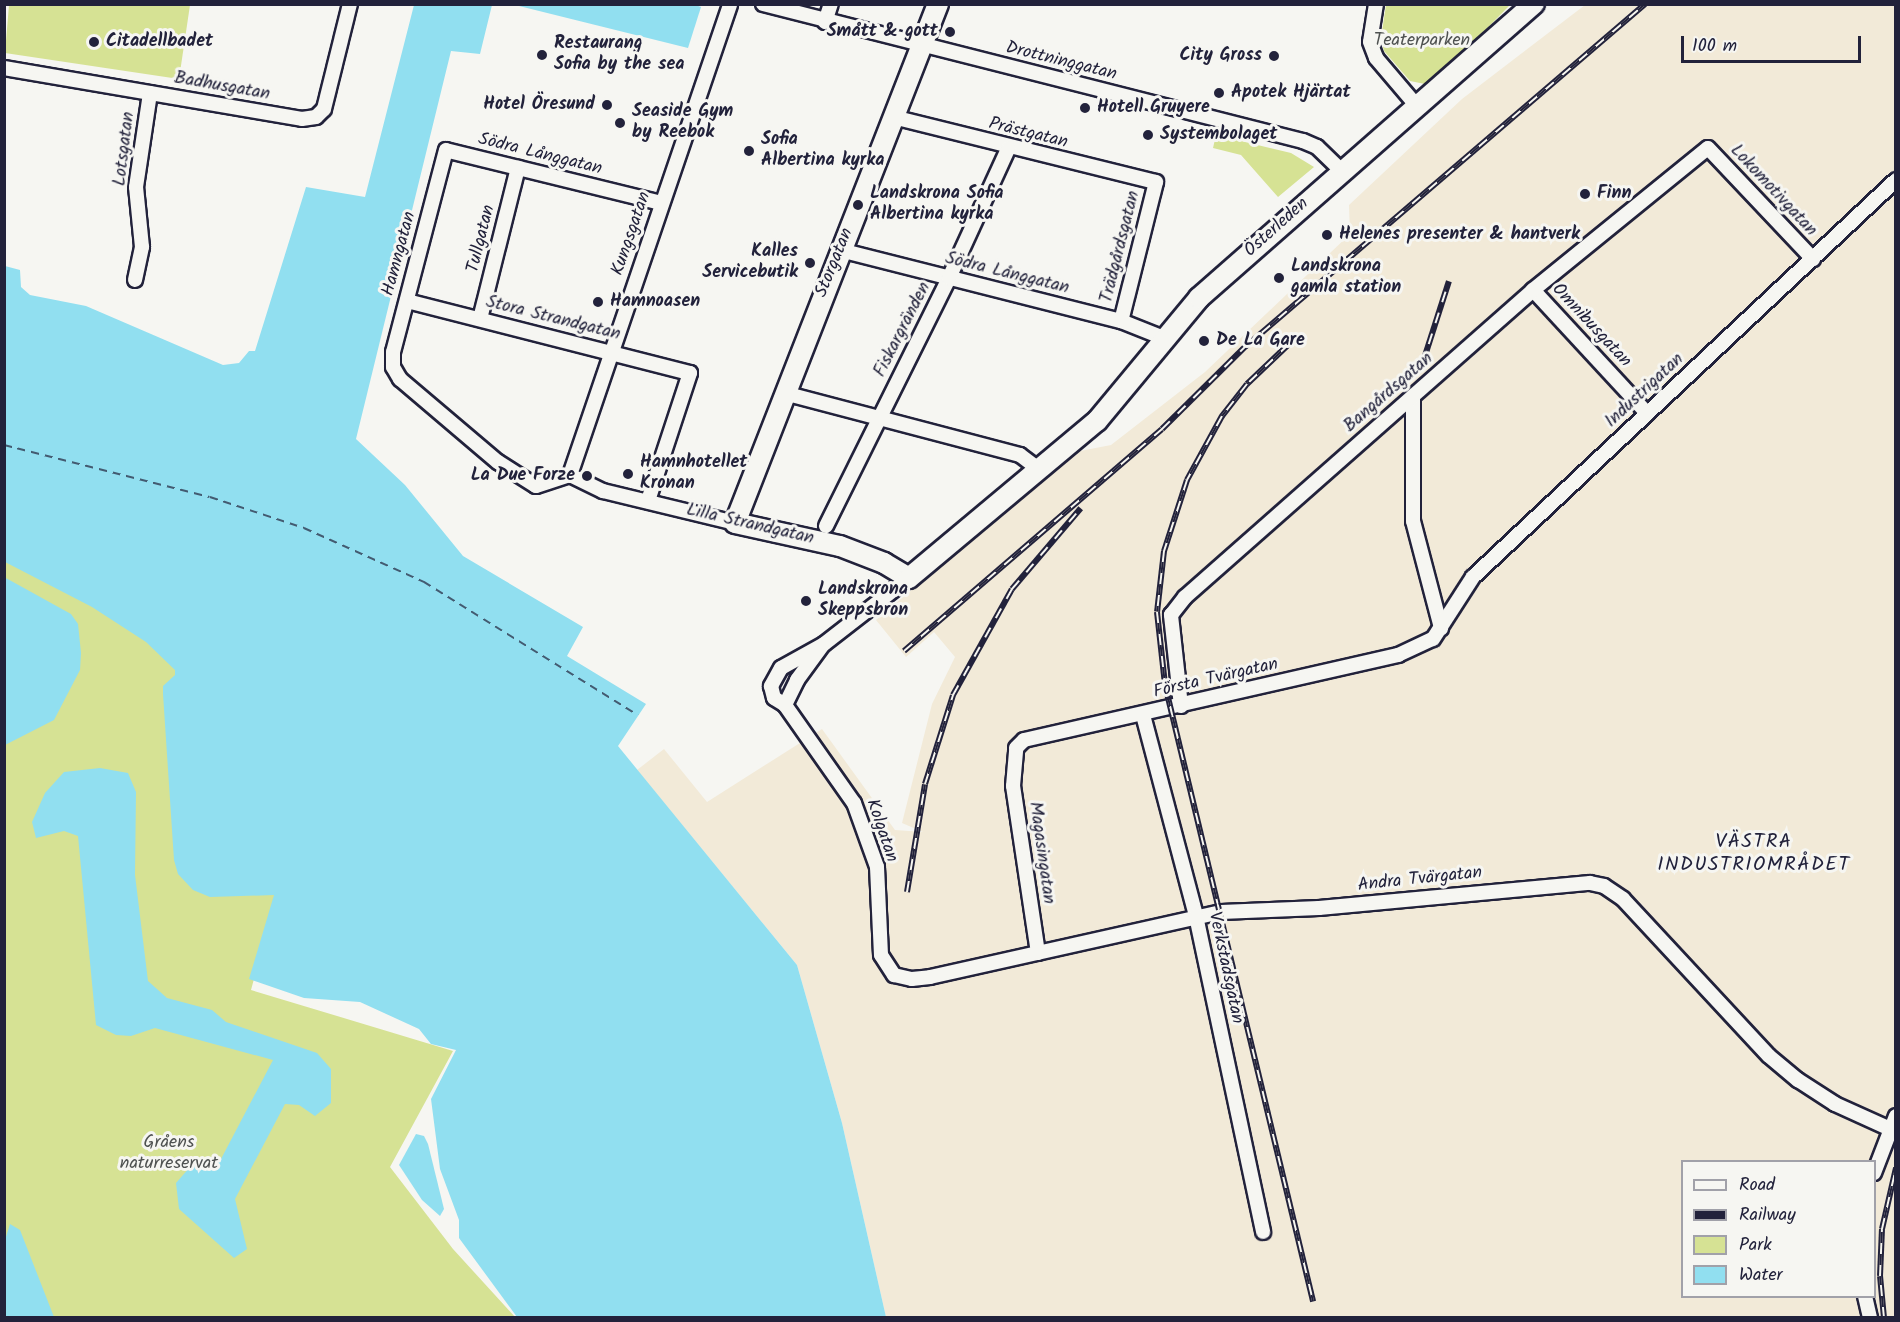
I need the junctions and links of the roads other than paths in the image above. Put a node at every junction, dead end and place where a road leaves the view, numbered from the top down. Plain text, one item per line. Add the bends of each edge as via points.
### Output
1 (350, 4) edge
2 (730, 4) edge
3 (763, 4) edge
4 (831, 4) edge
5 (938, 4) edge
6 (1376, 4) edge
7 (1534, 4) edge
8 (825, 22) junction
9 (920, 47) junction
10 (4, 68) edge
11 (150, 93) junction
12 (1416, 105) junction
13 (893, 117) junction
14 (1008, 148) junction
15 (1708, 148) joint
16 (446, 150) joint
17 (518, 168) junction
18 (1341, 171) junction
19 (1896, 180) edge
20 (1156, 182) joint
21 (661, 203) junction
22 (840, 250) junction
23 (1813, 259) junction
24 (949, 278) junction
25 (135, 279) dead end
26 (1533, 290) junction
27 (407, 302) junction
28 (480, 320) junction
29 (1121, 321) junction
30 (1164, 338) junction
31 (611, 353) junction
32 (784, 393) junction
33 (1413, 396) junction
34 (1647, 413) junction
35 (880, 416) junction
36 (1040, 470) junction
37 (570, 475) junction
38 (648, 501) junction
39 (735, 523) junction
40 (826, 526) dead end
41 (909, 578) junction
42 (1437, 634) junction
43 (824, 644) junction
44 (784, 705) junction
45 (1181, 706) junction
46 (1143, 715) junction
47 (1014, 757) joint
48 (1196, 916) junction
49 (1038, 953) junction
50 (881, 955) joint
51 (1896, 1116) edge
52 (1888, 1128) junction
53 (1876, 1170) edge
54 (1263, 1232) dead end
55 (1865, 1298) edge
56 (1870, 1317) edge

1 - 11 street, Badhusgatan via 324,109 316,117 302,119
2 - 21 street, Kungsgatan
3 - 8 street, Drottninggatan
4 - 8 street
5 - 9 street, Storgatan
6 - 12 street via 1370,42 1376,58
7 - 12 street, Österleden
8 - 9 street, Drottninggatan
9 - 13 street, Storgatan
9 - 18 street, Drottninggatan via 1303,141 1317,147
10 - 11 street, Badhusgatan
11 - 25 street, Lotsgatan via 136,187 142,247
12 - 18 street, Österleden
13 - 14 street, Prästgatan
13 - 22 street, Storgatan
14 - 20 street, Prästgatan
14 - 24 street, Fiskargränden
15 - 23 street, Lokomotivgatan
15 - 26 street, Bangårdsgatan
16 - 17 street, Södra Långgatan
16 - 27 street, Hamngatan
17 - 21 street, Södra Långgatan
17 - 28 street, Tullgatan
18 - 30 street, Österleden via 1199,298
19 - 23 street, Industrigatan
20 - 29 street, Trädgårdsgatan
21 - 31 street, Kungsgatan
22 - 24 street, Södra Långgatan
22 - 32 street, Storgatan
23 - 34 street, Industrigatan
24 - 29 street, Södra Långgatan
24 - 35 street, Fiskargränden
26 - 33 street, Bangårdsgatan
26 - 34 street, Omnibusgatan
27 - 28 street, Stora Strandgatan
27 - 37 street, Hamngatan via 393,352 393,367 400,379 519,478 536,486
28 - 31 street, Stora Strandgatan
29 - 30 street, Södra Långgatan
30 - 36 street, Österleden via 1097,422
31 - 37 street, Kungsgatan
31 - 38 street, Stora Strandgatan via 690,373
32 - 35 street
32 - 39 street, Storgatan
33 - 42 street via 1413,522
33 - 45 street, Bangårdsgatan via 1185,597 1171,615
34 - 42 street, Industrigatan via 1473,577
35 - 36 street via 1020,455
35 - 40 street, Fiskargränden
36 - 41 street
37 - 38 street, Lilla Strandgatan via 603,491
38 - 39 street, Lilla Strandgatan
39 - 41 street, Lilla Strandgatan via 840,546 884,563
41 - 43 street, Kolgatan
42 - 45 street, Första Tvärgatan via 1398,655
43 - 44 street, Kolgatan
43 - 44 street, Kolgatan via 800,654 775,674 772,692
44 - 50 street, Kolgatan via 854,803 877,867
45 - 46 street, Första Tvärgatan
46 - 47 street, Första Tvärgatan via 1024,740
46 - 48 street, Verkstadsgatan
47 - 49 street, Magasingatan via 1013,786
48 - 49 street, Andra Tvärgatan
48 - 52 street, Andra Tvärgatan via 1575,883 1604,886 1623,899 1769,1056 1835,1104
48 - 54 street, Verkstadsgatan
49 - 50 street, Andra Tvärgatan via 912,980 890,972
51 - 52 street
52 - 53 street
55 - 56 street

